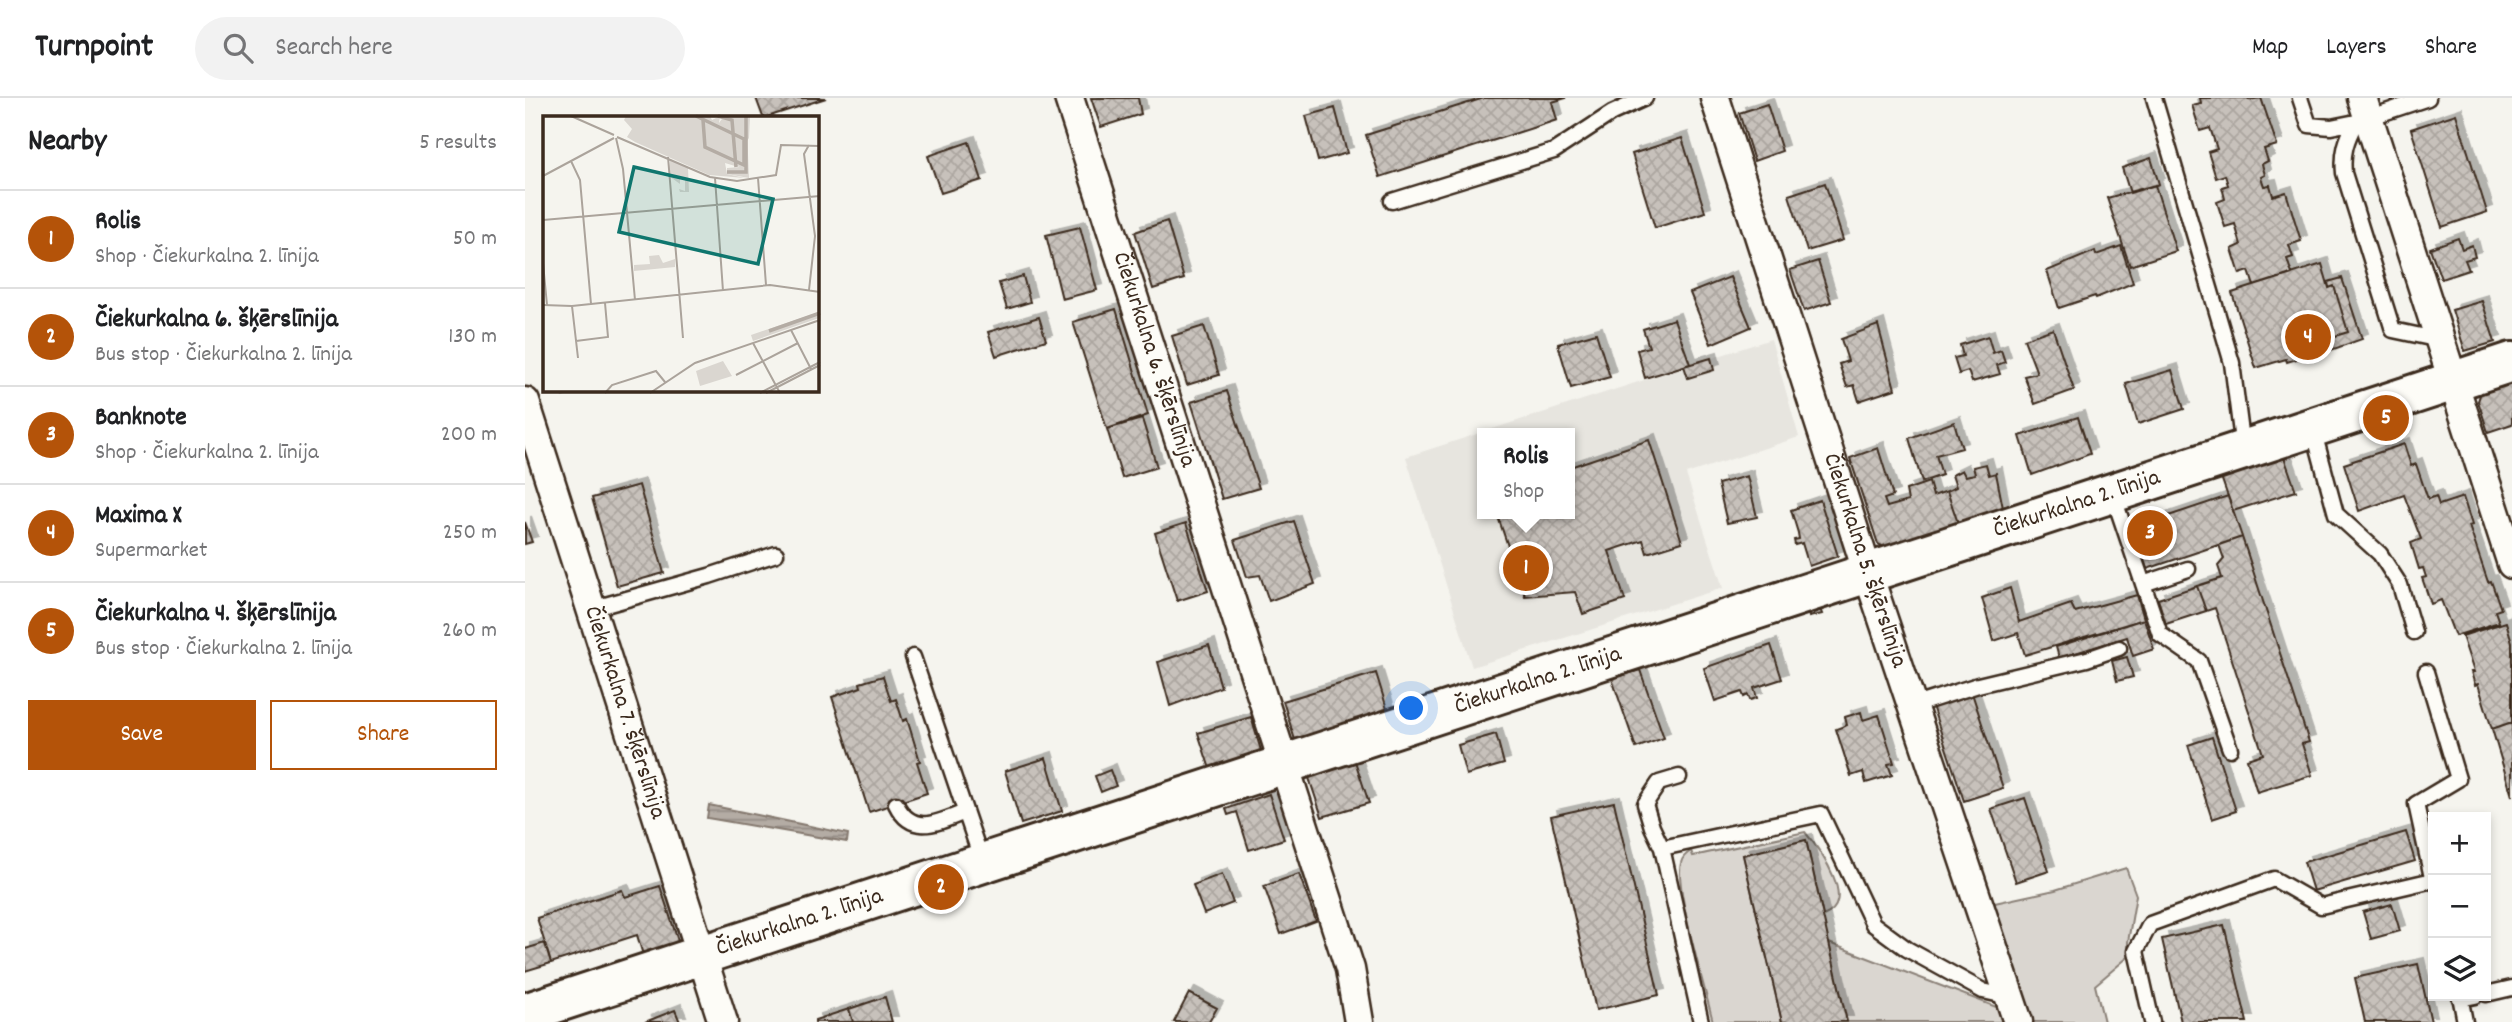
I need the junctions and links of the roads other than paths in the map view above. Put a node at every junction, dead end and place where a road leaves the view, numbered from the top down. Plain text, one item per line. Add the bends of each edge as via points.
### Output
1 (1069, 98) edge
2 (1645, 98) edge
3 (1715, 98) edge
4 (2154, 98) edge
5 (2300, 98) edge
6 (2428, 98) edge
7 (2362, 113) edge
8 (1392, 201) dead end
9 (2440, 340) junction
10 (2512, 362) edge
11 (2454, 381) junction
12 (525, 402) edge
13 (2313, 428) junction
14 (2244, 450) junction
15 (2112, 494) junction
16 (776, 554) dead end
17 (2512, 564) edge
18 (2187, 569) dead end
19 (1868, 573) junction
20 (2143, 584) junction
21 (591, 609) junction
22 (2414, 632) dead end
23 (2119, 648) dead end
24 (913, 657) dead end
25 (2426, 671) dead end
26 (1912, 706) junction
27 (2230, 749) dead end
28 (1284, 764) junction
29 (1679, 777) dead end
30 (896, 804) dead end
31 (965, 812) junction
32 (1662, 848) junction
33 (982, 863) junction
34 (2432, 875) edge
35 (2428, 882) edge
36 (701, 956) junction
37 (2512, 988) edge
38 (2491, 992) edge
39 (2465, 1001) edge
40 (2014, 1010) edge
41 (525, 1013) edge
42 (723, 1022) edge
43 (1359, 1022) edge
44 (1701, 1022) edge
45 (2152, 1022) edge
46 (2466, 1022) edge

1 - 28 street, Čiekurkalna 6. šķērslīnija
2 - 8 lane via 1554,150
3 - 19 street, Čiekurkalna 5. šķērslīnija
4 - 14 lane via 2232,363
5 - 7 lane via 2309,125 2331,127
6 - 7 lane
7 - 9 street
7 - 9 lane via 2346,140 2344,173 2393,330
9 - 11 street
10 - 11 street, Čiekurkalna 2. līnija
11 - 13 street, Čiekurkalna 2. līnija
11 - 17 street
12 - 21 street, Čiekurkalna 7. šķērslīnija
13 - 14 street, Čiekurkalna 2. līnija
13 - 22 lane via 2336,514 2380,554 2400,585
14 - 15 street, Čiekurkalna 2. līnija
15 - 19 street, Čiekurkalna 2. līnija
15 - 20 lane
16 - 21 lane
18 - 20 lane
19 - 26 street, Čiekurkalna 5. šķērslīnija
19 - 28 street, Čiekurkalna 2. līnija
20 - 27 lane via 2160,634 2199,661
21 - 36 street, Čiekurkalna 7. šķērslīnija
23 - 26 lane
24 - 31 lane
25 - 34 lane via 2458,779 2416,804
26 - 40 street, Čiekurkalna 5. šķērslīnija
28 - 33 street, Čiekurkalna 2. līnija
28 - 43 street, Čiekurkalna 6. šķērslīnija via 1350,969
29 - 32 lane via 1659,783 1645,804
30 - 31 lane via 905,818 921,824
31 - 33 lane
32 - 40 lane via 1821,814 1873,924 1906,949
32 - 44 lane
33 - 36 street, Čiekurkalna 2. līnija
35 - 45 lane via 2321,906 2274,879 2150,924 2136,951
36 - 41 street, Čiekurkalna 2. līnija
36 - 42 street, Čiekurkalna 7. šķērslīnija
37 - 38 lane
39 - 46 lane

